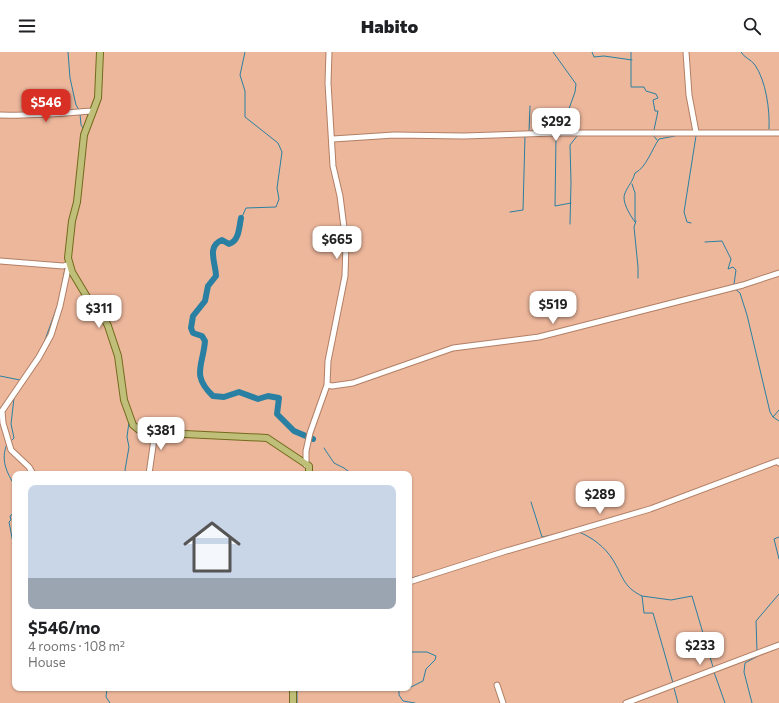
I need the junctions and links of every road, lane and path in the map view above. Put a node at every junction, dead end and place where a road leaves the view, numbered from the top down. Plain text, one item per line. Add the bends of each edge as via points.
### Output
1 (100, 52) edge
2 (329, 52) edge
3 (686, 52) edge
4 (92, 111) junction
5 (0, 116) edge
6 (696, 132) junction
7 (779, 133) edge
8 (333, 138) junction
9 (0, 261) edge
10 (69, 264) junction
11 (779, 273) edge
12 (327, 385) junction
13 (153, 431) junction
14 (779, 463) edge
15 (306, 465) junction
16 (30, 471) edge
17 (149, 471) edge
18 (309, 471) edge
19 (412, 581) edge
20 (779, 645) edge
21 (498, 685) dead end
22 (293, 691) edge
23 (293, 703) edge
24 (502, 703) edge
25 (626, 703) edge

1 - 4 main road via 98,98
2 - 8 street via 328,83
3 - 6 street via 689,95
4 - 5 street
4 - 10 main road via 84,135 77,202 70,234
6 - 7 street
6 - 8 street
8 - 12 street via 333,166 342,211 346,261 338,317 328,361
9 - 10 street via 63,266
10 - 13 main road via 97,314 108,326 118,356 124,400 133,424 139,430
10 - 16 street via 51,335 2,411 11,450
11 - 12 street via 743,285 539,337 452,348 353,383
12 - 15 street via 310,433
13 - 15 main road via 267,438
13 - 17 street
14 - 19 street via 778,461 650,509
15 - 18 main road via 309,466
20 - 25 street
21 - 24 street
22 - 23 main road

